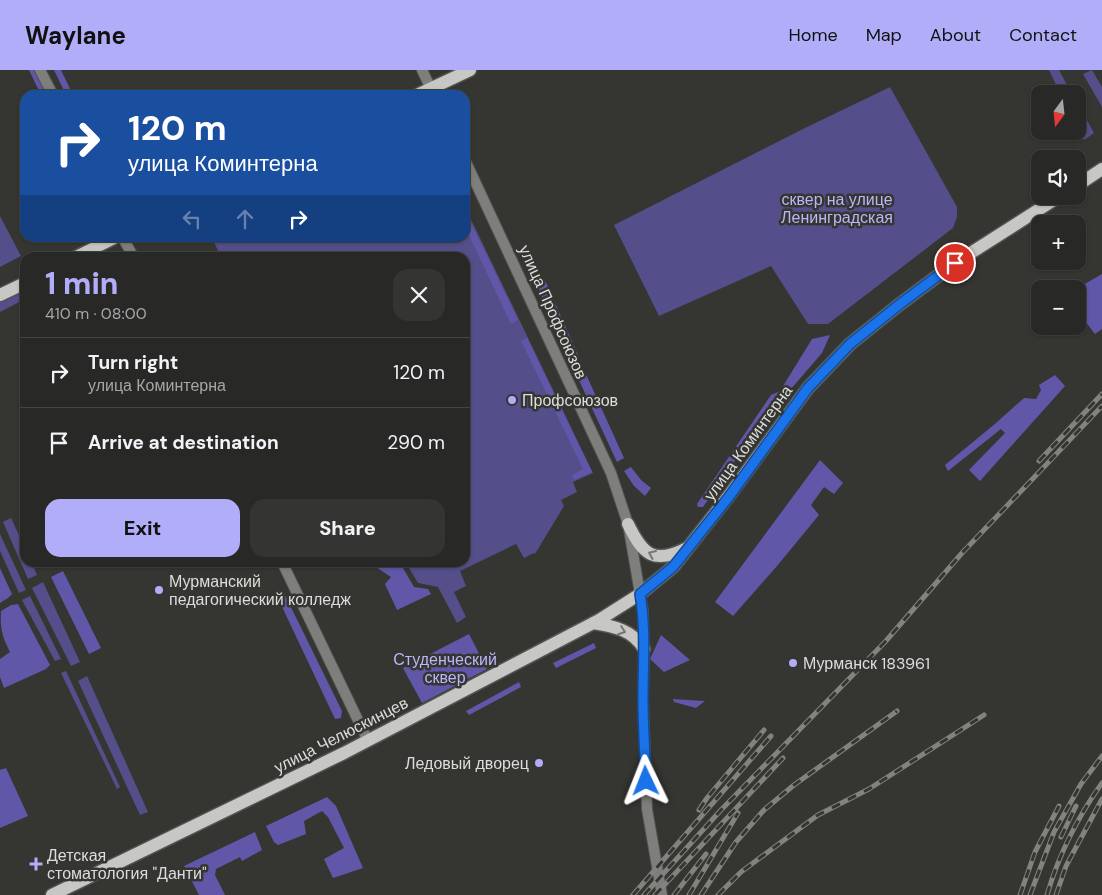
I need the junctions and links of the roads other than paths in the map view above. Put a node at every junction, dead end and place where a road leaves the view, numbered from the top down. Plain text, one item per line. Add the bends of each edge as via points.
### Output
1 (40, 70) edge
2 (422, 70) edge
3 (470, 70) edge
4 (50, 90) edge
5 (431, 90) edge
6 (435, 90) edge
7 (1102, 169) edge
8 (470, 171) edge
9 (1086, 179) edge
10 (1046, 205) edge
11 (106, 242) edge
12 (86, 252) edge
13 (20, 285) edge
14 (0, 295) edge
15 (628, 524) junction
16 (689, 547) junction
17 (284, 567) edge
18 (640, 594) junction
19 (593, 623) junction
20 (644, 649) junction
21 (368, 741) junction
22 (52, 895) edge
23 (662, 895) edge

1 - 4 street
2 - 5 street
3 - 6 main road
7 - 9 main road
8 - 15 street, улица Профсоюзов via 611,473
10 - 16 main road, улица Коминтерна via 955,263 850,344 808,388
11 - 12 main road
13 - 14 main road
16 -> 15 main road via 666,557 652,555 640,545
15 - 18 street, улица Профсоюзов
16 - 18 main road, улица Коминтерна via 673,567
17 - 21 street
18 - 19 main road, улица Челюскинцев
18 - 20 street, улица Профсоюзов
19 -> 20 main road via 629,633
19 - 21 main road, улица Челюскинцев
20 - 23 street, улица Профсоюзов via 647,809
21 - 22 main road, улица Челюскинцев

